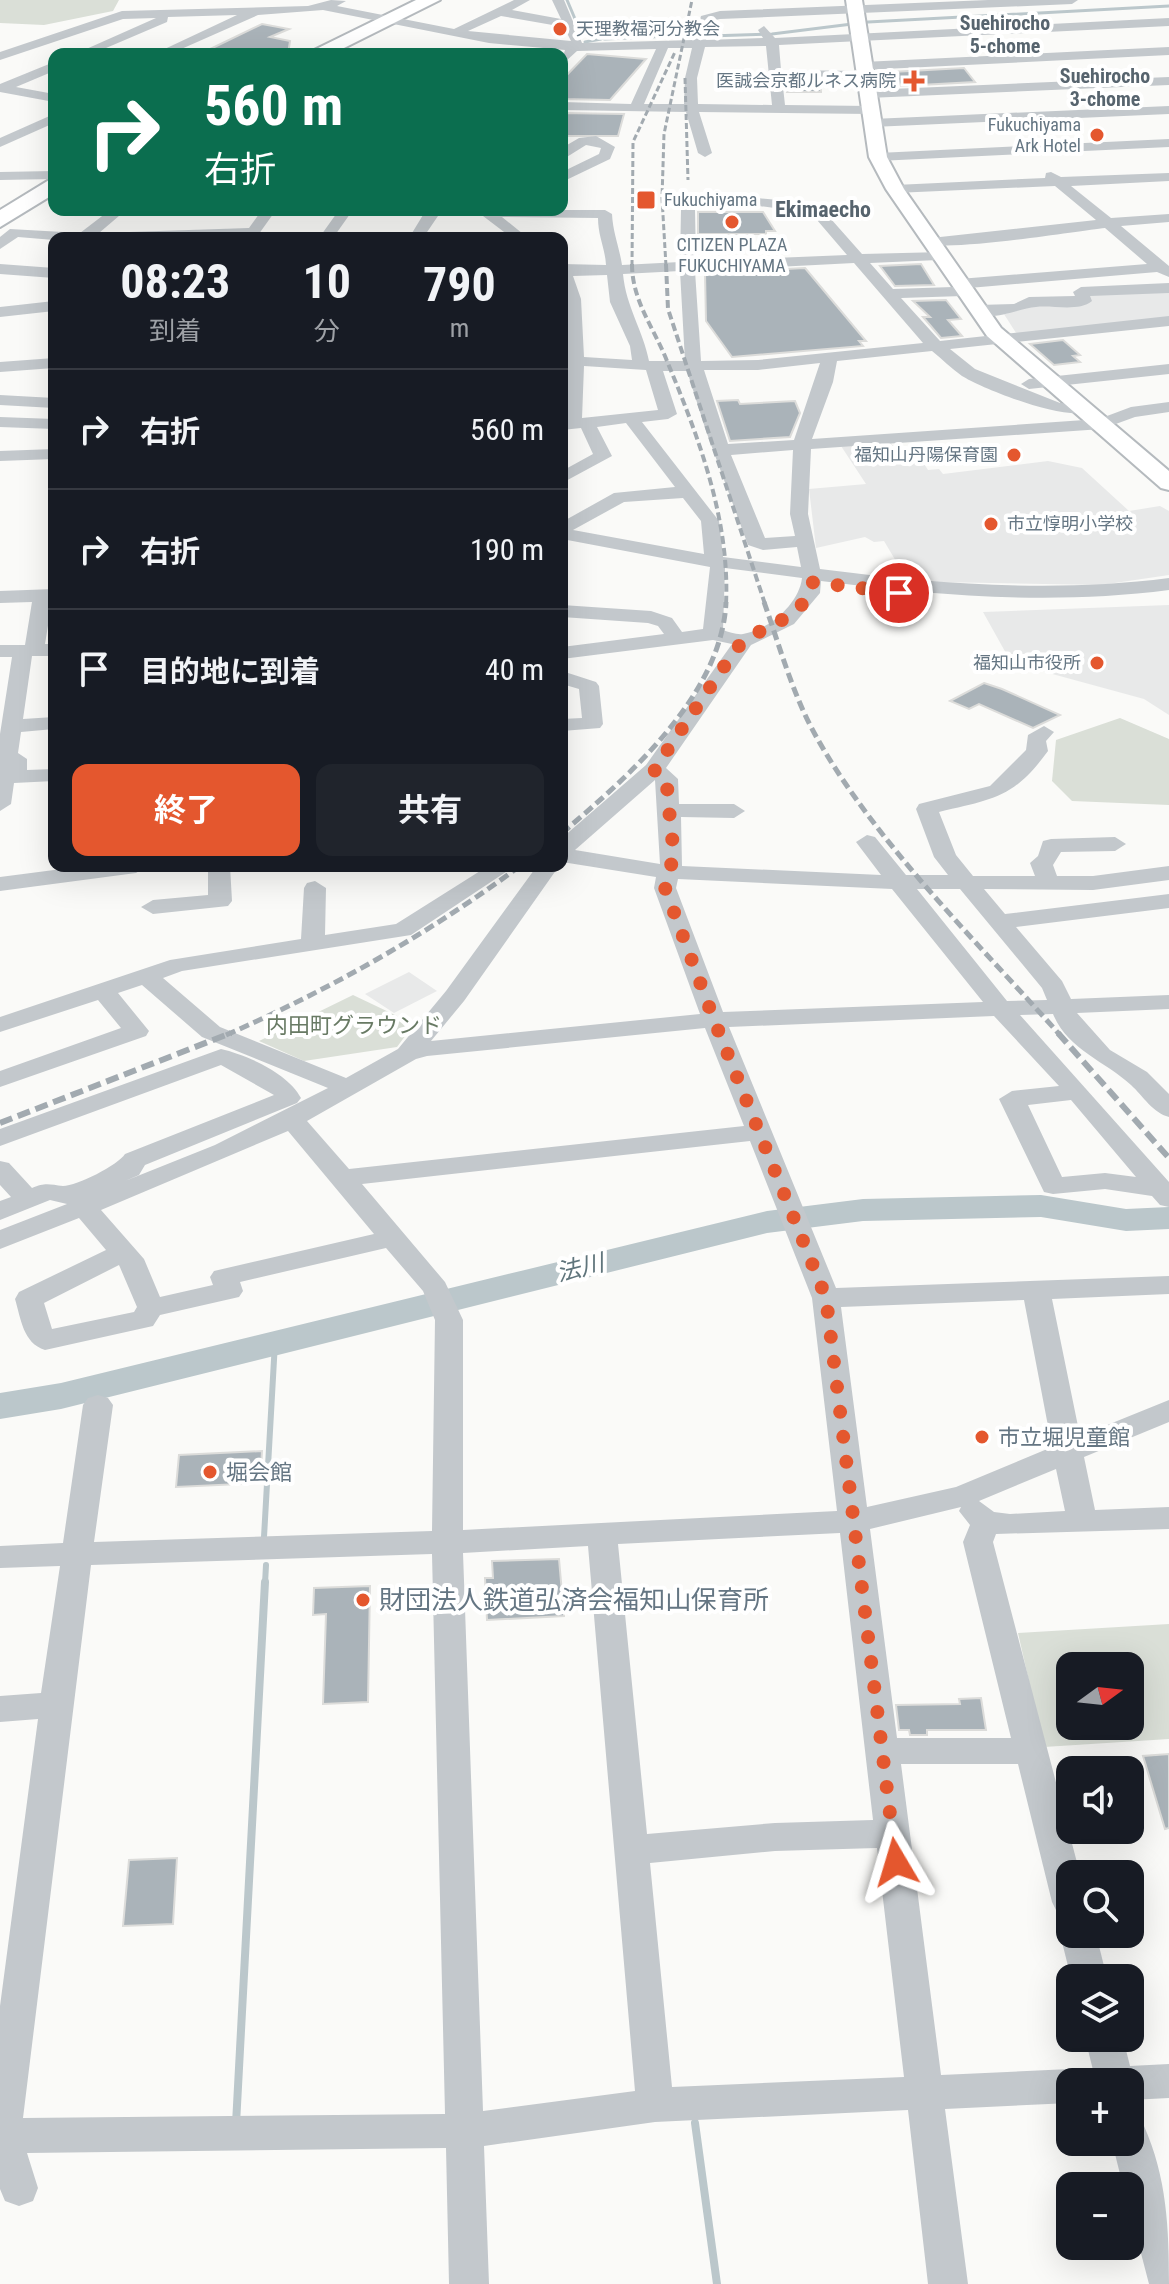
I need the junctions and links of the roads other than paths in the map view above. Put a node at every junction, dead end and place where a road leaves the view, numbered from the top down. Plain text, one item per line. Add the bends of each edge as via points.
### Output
1 (201, 0) edge
2 (343, 0) edge
3 (411, 0) edge
4 (431, 0) edge
5 (524, 0) edge
6 (558, 0) edge
7 (1068, 0) edge
8 (939, 3) edge
9 (855, 5) edge
10 (326, 7) junction
11 (731, 7) edge
12 (256, 11) junction
13 (500, 12) junction
14 (177, 13) junction
15 (122, 15) junction
16 (387, 16) junction
17 (1169, 22) edge
18 (570, 24) junction
19 (1091, 26) junction
20 (457, 32) junction
21 (964, 32) junction
22 (51, 37) junction
23 (860, 37) junction
24 (489, 39) junction
25 (772, 42) junction
26 (699, 44) junction
27 (663, 45) junction
28 (101, 46) junction
29 (574, 47) junction
30 (96, 48) edge
31 (114, 48) edge
32 (173, 48) edge
33 (311, 48) edge
34 (327, 48) edge
35 (477, 48) edge
36 (1169, 51) edge
37 (568, 54) edge
38 (0, 56) edge
39 (1120, 56) junction
40 (987, 61) junction
41 (48, 68) edge
42 (864, 71) junction
43 (775, 74) junction
44 (1169, 81) edge
45 (1145, 82) junction
46 (1, 88) edge
47 (1010, 88) junction
48 (24, 92) junction
49 (48, 97) edge
50 (0, 103) edge
51 (568, 106) edge
52 (635, 108) junction
53 (691, 108) junction
54 (779, 109) junction
55 (870, 109) junction
56 (1169, 109) edge
57 (48, 121) edge
58 (1045, 132) junction
59 (0, 143) edge
60 (1169, 146) edge
61 (568, 149) edge
62 (1029, 152) junction
63 (705, 153) dead end
64 (879, 159) junction
65 (568, 175) edge
66 (0, 176) edge
67 (48, 177) edge
68 (1169, 177) edge
69 (48, 179) edge
70 (48, 180) edge
71 (1114, 180) junction
72 (1059, 182) junction
73 (895, 189) junction
74 (1135, 193) dead end
75 (757, 202) dead end
76 (0, 204) edge
77 (688, 210) dead end
78 (1165, 212) edge
79 (568, 213) edge
80 (111, 216) edge
81 (344, 216) edge
82 (490, 216) edge
83 (0, 220) edge
84 (1102, 221) junction
85 (91, 232) edge
86 (331, 232) edge
87 (508, 232) edge
88 (48, 235) edge
89 (0, 245) edge
90 (934, 248) junction
91 (859, 258) junction
92 (690, 267) junction
93 (612, 268) junction
94 (8, 270) edge
95 (1165, 270) edge
96 (568, 271) edge
97 (48, 273) edge
98 (568, 283) edge
99 (0, 287) edge
100 (961, 288) junction
101 (1169, 288) edge
102 (890, 294) junction
103 (48, 307) edge
104 (978, 310) junction
105 (0, 312) edge
106 (1169, 321) edge
107 (568, 329) edge
108 (1004, 339) junction
109 (937, 346) junction
110 (829, 359) junction
111 (569, 360) edge
112 (48, 363) edge
113 (694, 365) junction
114 (647, 366) junction
115 (0, 367) edge
116 (1169, 369) edge
117 (1053, 382) junction
118 (1002, 389) junction
119 (0, 400) edge
120 (48, 403) edge
121 (1169, 407) edge
122 (1085, 409) junction
123 (0, 415) edge
124 (48, 417) edge
125 (632, 420) junction
126 (0, 422) edge
127 (48, 424) edge
128 (574, 424) edge
129 (1102, 424) junction
130 (804, 446) junction
131 (0, 447) edge
132 (48, 447) edge
133 (723, 450) junction
134 (48, 454) edge
135 (0, 456) edge
136 (1163, 472) edge
137 (568, 476) edge
138 (568, 481) edge
139 (685, 492) junction
140 (620, 497) junction
141 (568, 527) edge
142 (568, 532) edge
143 (804, 541) junction
144 (568, 544) edge
145 (715, 566) junction
146 (812, 578) junction
147 (1169, 584) edge
148 (1169, 594) edge
149 (48, 595) edge
150 (0, 597) edge
151 (48, 600) edge
152 (568, 611) edge
153 (713, 634) junction
154 (677, 639) junction
155 (744, 641) junction
156 (37, 650) edge
157 (0, 651) edge
158 (568, 652) edge
159 (568, 679) edge
160 (48, 723) edge
161 (568, 725) edge
162 (13, 726) junction
163 (1044, 732) dead end
164 (4, 759) edge
165 (654, 770) junction
166 (48, 775) edge
167 (0, 804) edge
168 (667, 810) junction
169 (734, 811) dead end
170 (867, 842) dead end
171 (1115, 844) dead end
172 (568, 847) edge
173 (568, 853) edge
174 (91, 872) edge
175 (219, 872) edge
176 (495, 872) edge
177 (544, 872) edge
178 (666, 872) junction
179 (1169, 873) edge
180 (964, 880) junction
181 (1048, 881) junction
182 (895, 882) junction
183 (0, 884) edge
184 (315, 888) dead end
185 (1169, 901) edge
186 (153, 907) dead end
187 (1001, 922) junction
188 (313, 943) junction
189 (145, 975) junction
190 (103, 991) junction
191 (1169, 1002) edge
192 (1061, 1006) junction
193 (1000, 1008) junction
194 (714, 1020) junction
195 (0, 1025) edge
196 (407, 1054) junction
197 (0, 1079) edge
198 (347, 1087) junction
199 (1078, 1092) junction
200 (1169, 1109) edge
201 (292, 1119) junction
202 (759, 1132) junction
203 (0, 1138) edge
204 (0, 1169) edge
205 (344, 1178) junction
206 (1167, 1193) edge
207 (26, 1197) junction
208 (74, 1202) junction
209 (0, 1211) edge
210 (0, 1222) edge
211 (393, 1238) junction
212 (0, 1240) edge
213 (123, 1253) junction
214 (1169, 1285) edge
215 (1036, 1290) junction
216 (826, 1298) junction
217 (151, 1308) junction
218 (98, 1405) dead end
219 (1169, 1410) edge
220 (1067, 1452) junction
221 (963, 1496) junction
222 (1169, 1518) edge
223 (855, 1521) junction
224 (986, 1522) junction
225 (1082, 1522) junction
226 (602, 1534) junction
227 (447, 1542) junction
228 (78, 1555) junction
229 (0, 1557) edge
230 (56, 1705) junction
231 (0, 1709) edge
232 (883, 1751) junction
233 (1033, 1751) junction
234 (893, 1833) junction
235 (631, 1850) junction
236 (1060, 1860) edge
237 (7, 2034) edge
238 (1169, 2081) edge
239 (1144, 2082) edge
240 (1056, 2087) edge
241 (925, 2094) junction
242 (655, 2105) junction
243 (464, 2131) junction
244 (2, 2136) junction
245 (1137, 2156) edge
246 (19, 2188) dead end
247 (1160, 2213) edge
248 (469, 2284) edge
249 (948, 2284) edge
250 (1169, 2284) edge

1 - 15 street via 192,6
2 - 10 street
3 - 16 highway
4 - 16 highway
5 - 13 street
6 - 18 street
7 - 8 street
7 - 19 street
8 - 9 street
8 - 21 street
9 - 11 street
9 - 23 main road
10 - 12 street
10 - 16 street
11 - 25 street via 763,29
11 - 26 street via 708,15
12 - 14 street
12 - 32 street
13 - 18 street
13 - 20 street
14 - 15 street
14 - 28 street
15 - 22 street
16 - 20 street
16 - 33 highway
16 - 34 highway
17 - 19 street
18 - 29 street
19 - 21 street
19 - 39 street
20 - 24 street
21 - 23 street
21 - 40 street
22 - 28 street
22 - 38 street
23 - 25 street
23 - 42 main road
24 - 29 street
24 - 35 street
25 - 26 street
25 - 43 street
26 - 27 street
26 - 53 street
27 - 29 street
27 - 52 street
28 - 30 street
28 - 31 street
29 - 37 street
36 - 39 street
39 - 40 street
39 - 45 street
40 - 42 street
40 - 47 street
41 - 46 street
42 - 43 street
42 - 55 main road
43 - 54 street
44 - 45 street
45 - 47 street
45 - 56 street
46 - 48 street
47 - 55 street
47 - 58 street
48 - 49 street
48 - 50 street
51 - 52 street
52 - 53 street
53 - 54 street
53 - 63 street
54 - 55 street
55 - 58 street
55 - 64 main road
56 - 58 street
57 - 59 street
58 - 60 street
58 - 62 street
60 - 62 street
61 - 65 street via 582,140 608,147 605,156
62 - 64 street
62 - 72 street
64 - 73 main road
66 - 67 street
68 - 71 street
69 - 76 highway
70 - 83 highway
71 - 72 street
71 - 74 street
72 - 73 street
72 - 84 street
73 - 90 main road
75 - 91 street via 817,208
77 - 92 street
78 - 84 street
79 - 93 street via 605,214
80 - 85 street
81 - 86 street
82 - 87 street
84 - 90 street
84 - 95 street
88 - 89 street via 15,232
90 - 91 street
90 - 100 main road
91 - 92 street
91 - 102 street
92 - 93 street
92 - 113 street
93 - 96 street
93 - 114 street via 618,302
94 - 97 street
94 - 99 street
95 - 100 street
98 - 107 street
100 - 102 street
100 - 104 main road
101 - 104 street via 1081,292 1084,301
102 - 109 street
103 - 105 street
104 - 108 main road
106 - 108 street
107 - 111 street
108 - 109 street
108 - 117 main road
109 - 110 street
109 - 118 street via 969,373
110 - 113 street
110 - 130 street via 804,429
111 - 114 street
111 - 128 street
112 - 115 street
113 - 114 street
113 - 133 street
114 - 125 street via 668,414
116 - 117 street
117 - 118 street
117 - 122 main road
118 - 122 street via 1058,408
119 - 120 street
121 - 129 street via 1131,412
122 - 129 main road
123 - 124 street
125 - 128 street
125 - 139 street
126 - 127 street
128 - 137 street via 603,456
129 - 130 street
129 - 136 main road
130 - 133 street
130 - 143 street via 799,514
131 - 132 street
133 - 143 street via 755,541
134 - 135 street
138 - 140 street
139 - 140 street
139 - 145 street via 710,521
140 - 141 street
142 - 145 street
143 - 146 street
144 - 145 street via 629,558
145 - 146 street
145 - 153 street
146 - 147 street via 1007,594
146 - 148 street via 1001,602 1093,602
146 - 155 street via 810,593 787,620
149 - 150 street
151 - 156 street
152 - 154 street via 651,617 665,622
153 - 154 street
153 - 155 street
154 - 158 street
155 - 165 street
156 - 157 street
156 - 162 street
159 - 161 street via 589,686 593,724
160 - 162 street
162 - 164 street
163 - 180 street via 1035,739 1037,751 998,791 927,809 945,857
164 - 166 street via 16,759 17,777
164 - 167 street
165 - 168 street via 667,779
165 - 172 street
168 - 169 street
168 - 178 street via 674,855
170 - 182 street
171 - 181 street via 1051,846 1048,859 1041,863
173 - 178 street
174 - 183 street
175 - 186 street via 220,901
176 - 188 street via 403,930
177 - 196 street
178 - 182 street
178 - 194 street via 665,888
179 - 181 street via 1093,883
180 - 181 street
180 - 182 street
180 - 187 street
182 - 193 street
184 - 188 street
185 - 187 street
187 - 192 street via 1053,986
188 - 189 street
189 - 190 street
189 - 198 street via 211,1032
190 - 195 street
190 - 197 street via 137,1031
191 - 192 street
192 - 193 street
192 - 200 street via 1068,1021 1101,1055 1138,1077
193 - 194 street
193 - 199 street
194 - 196 street
194 - 202 street
196 - 198 street
198 - 201 street
199 - 206 street
199 - 206 street via 1012,1099 1053,1186 1105,1181
201 - 205 street
201 - 208 street via 224,1151
202 - 205 street
202 - 216 street
203 - 208 street via 221,1056 284,1090 288,1098 134,1160 130,1169
204 - 207 street
205 - 211 street
207 - 208 street via 50,1190
207 - 209 street
208 - 210 street
208 - 212 street
208 - 213 street
211 - 217 street via 224,1277 229,1291
211 - 227 street via 449,1320
213 - 217 street via 134,1265
213 - 217 street via 29,1299 39,1333 54,1341 143,1319
214 - 215 street
215 - 216 street
215 - 220 street
216 - 223 street
218 - 228 street
219 - 220 street
220 - 221 street
220 - 225 street
221 - 223 street
221 - 224 street
222 - 225 street
223 - 226 street
223 - 232 street
224 - 225 street
224 - 233 street via 978,1542
226 - 227 street
226 - 235 street
227 - 228 street
227 - 243 street
228 - 229 street
228 - 230 street
230 - 231 street
230 - 237 street
232 - 233 street
232 - 234 street
233 - 236 street
234 - 235 street
234 - 241 street
235 - 242 street
237 - 244 street
238 - 239 street
240 - 241 street
241 - 242 street
241 - 249 street
242 - 243 street
243 - 244 street
243 - 248 street
244 - 246 street
245 - 247 street
247 - 250 street

